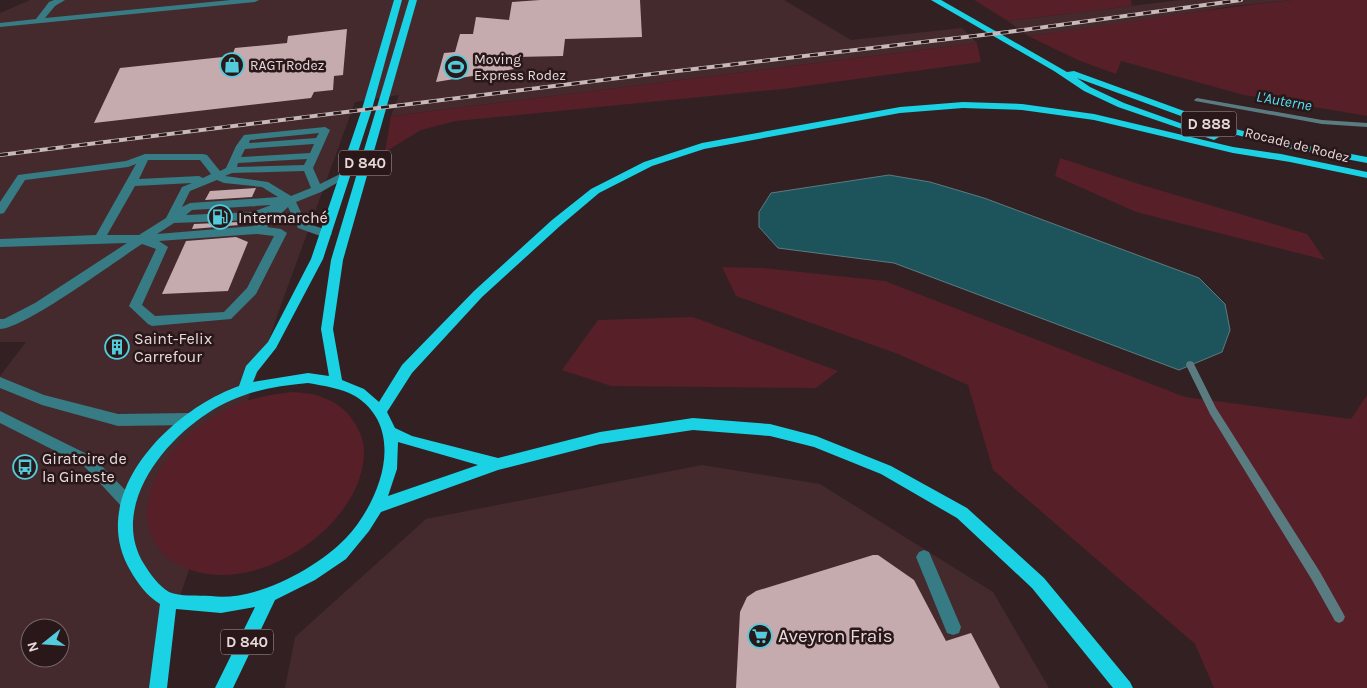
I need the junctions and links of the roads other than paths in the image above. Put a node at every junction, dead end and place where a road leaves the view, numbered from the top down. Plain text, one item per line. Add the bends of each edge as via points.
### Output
1 (61, 0) edge
2 (255, 0) edge
3 (398, 0) edge
4 (413, 0) edge
5 (935, 0) edge
6 (942, 0) edge
7 (39, 21) junction
8 (0, 26) edge
9 (992, 33) junction
10 (1057, 69) junction
11 (314, 156) junction
12 (145, 157) junction
13 (1289, 159) junction
14 (1367, 160) edge
15 (232, 165) junction
16 (308, 168) junction
17 (346, 175) junction
18 (1367, 175) edge
19 (218, 176) junction
20 (132, 183) junction
21 (317, 190) junction
22 (290, 200) junction
23 (0, 210) edge
24 (170, 219) junction
25 (257, 230) junction
26 (326, 234) junction
27 (99, 239) junction
28 (140, 239) junction
29 (0, 243) edge
30 (0, 324) edge
31 (0, 382) edge
32 (336, 382) junction
33 (244, 388) junction
34 (380, 412) junction
35 (0, 417) edge
36 (189, 419) junction
37 (389, 432) junction
38 (498, 464) junction
39 (128, 503) junction
40 (377, 507) junction
41 (924, 557) dead end
42 (269, 595) junction
43 (169, 600) junction
44 (954, 627) dead end
45 (158, 688) edge
46 (224, 688) edge
47 (1124, 688) edge

1 - 7 street via 52,4
2 - 7 street
3 - 17 main road, D 840
4 - 32 main road, D 840 via 337,260 327,329
5 - 9 main road, Rocade de Rodez / D 888
6 - 9 main road, Rocade de Rodez / D 888
7 - 8 street
9 - 10 main road, Rocade de Rodez / D 888
10 - 13 main road, Rocade de Rodez / D 888 via 1087,89 1121,105
10 - 14 main road, Rocade de Rodez / D 888 via 1224,130
11 - 15 street
11 - 15 street via 325,130 247,137
11 - 16 street
12 - 19 street via 203,157
12 - 20 street
12 - 23 street via 128,164 22,177
13 - 18 main road, Rocade de Rodez / D 888
13 - 34 main road via 1233,150 1094,117 1022,107 963,105 900,110 702,146 648,164 595,191 556,223 478,294 407,369
15 - 16 street
15 - 19 street
16 - 21 street
17 - 21 street
17 - 26 main road, D 840
19 - 20 street
19 - 22 street via 224,180 264,184
19 - 24 street via 186,189
20 - 27 street
21 - 22 street
22 - 24 street via 255,216
22 - 25 street
22 - 26 street via 302,225
24 - 28 street
25 - 28 street
25 - 28 street via 282,233 252,291 227,316 152,320 135,306 162,247
26 - 33 main road, D 840 via 317,259 272,345 251,370
27 - 28 street
27 - 29 street
28 - 30 street via 40,306
31 - 36 street via 42,400 118,420
32 - 33 main road via 308,378 276,380
32 - 34 main road via 366,397
33 - 36 main road
34 - 37 main road
35 - 39 street via 88,461
36 - 39 main road via 162,444 141,472
37 - 38 main road via 410,441
37 - 40 main road via 392,455 388,480
38 - 40 main road
38 - 47 main road via 600,438 693,424 770,430 816,442 886,470 962,513 1038,582
39 - 43 main road via 124,534 131,563 150,586
40 - 42 main road via 351,543 314,573
41 - 44 street
42 - 43 main road via 222,605
42 - 46 main road, D 840
43 - 45 main road

